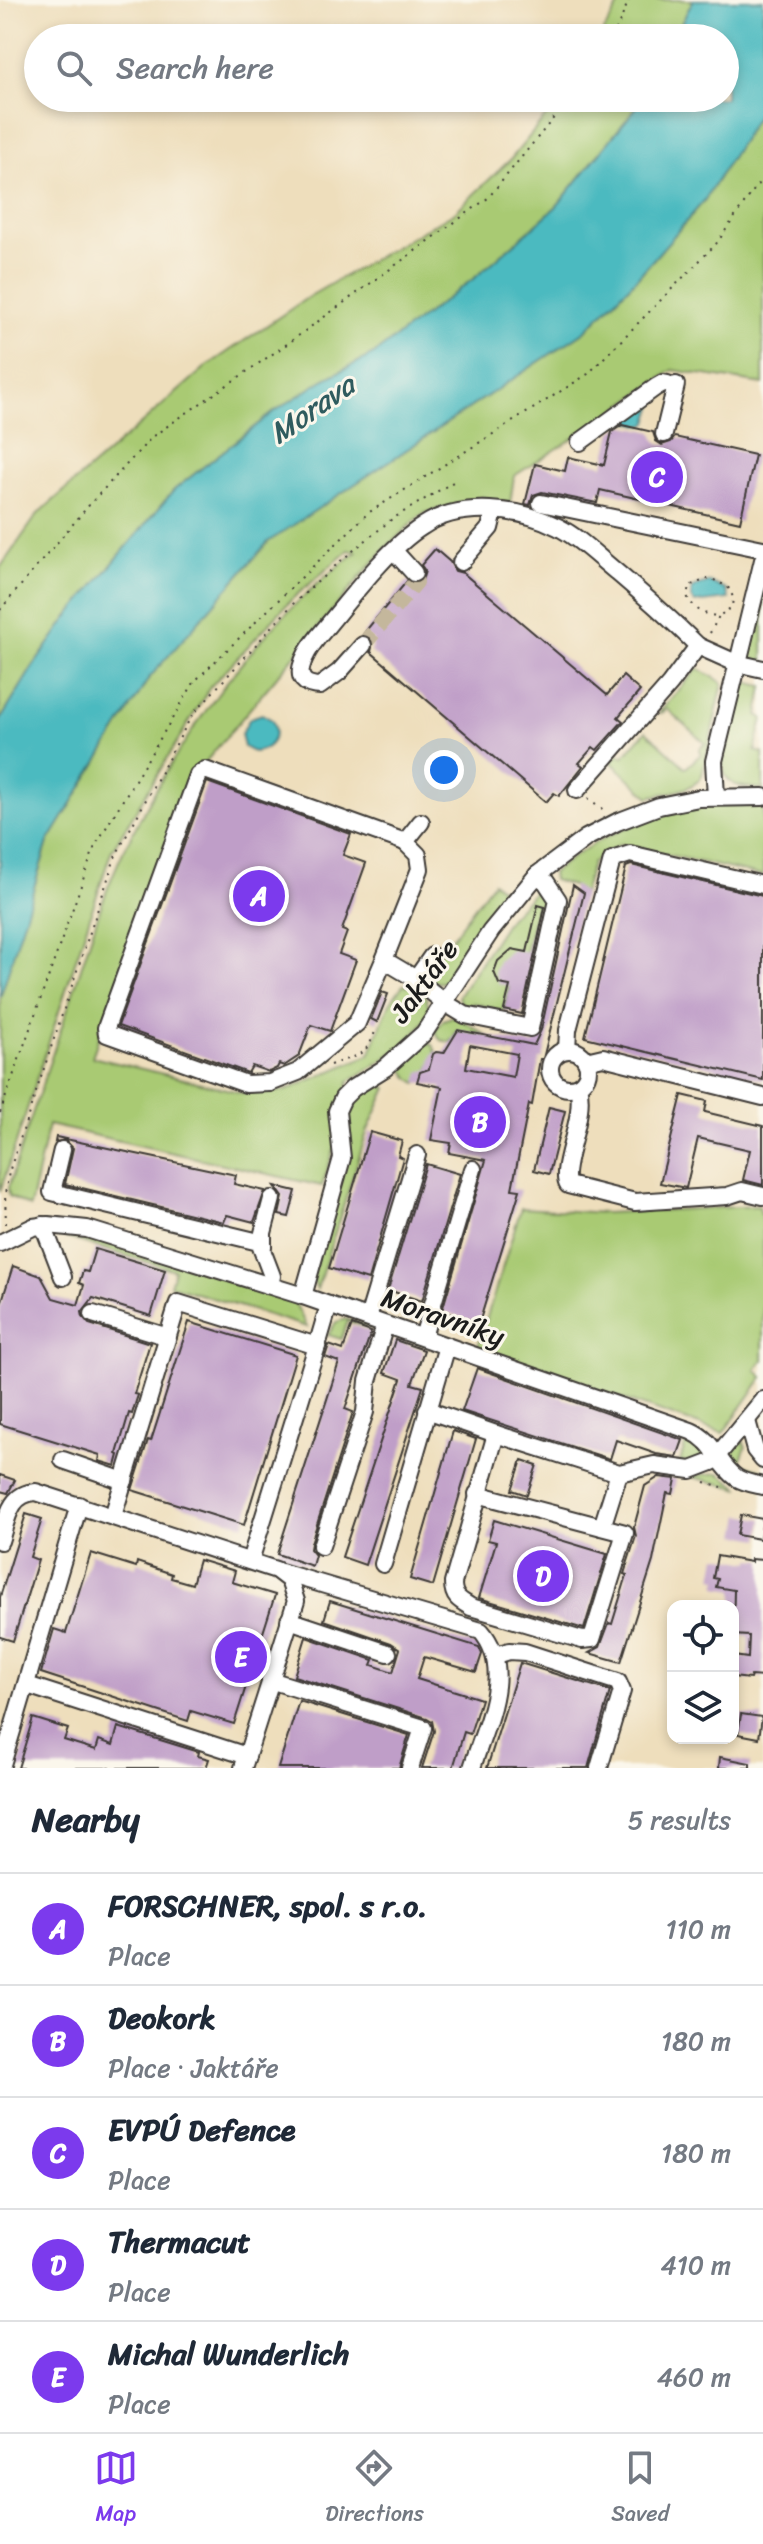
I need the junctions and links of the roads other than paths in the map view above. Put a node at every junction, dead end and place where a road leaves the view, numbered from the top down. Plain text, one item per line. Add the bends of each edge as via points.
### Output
1 (664, 434) dead end
2 (580, 442) dead end
3 (541, 503) dead end
4 (494, 512) junction
5 (763, 549) edge
6 (394, 551) junction
7 (763, 560) edge
8 (461, 562) dead end
9 (414, 573) dead end
10 (363, 645) tunnel mouth
11 (698, 646) junction
12 (736, 663) junction
13 (763, 669) edge
14 (577, 790) road end
15 (716, 797) junction
16 (763, 797) edge
17 (421, 822) dead end
18 (405, 842) junction
19 (537, 875) junction
20 (763, 885) edge
21 (432, 956) dead end
22 (384, 960) junction
23 (416, 979) junction
24 (445, 1003) junction
25 (567, 1050) junction
26 (586, 1061) junction
27 (578, 1086) junction
28 (763, 1097) edge
29 (62, 1150) dead end
30 (417, 1155) dead end
31 (473, 1169) dead end
32 (763, 1196) edge
33 (272, 1199) dead end
34 (43, 1225) junction
35 (0, 1243) edge
36 (263, 1247) junction
37 (63, 1277) dead end
38 (270, 1285) junction
39 (303, 1296) junction
40 (329, 1305) junction
41 (93, 1314) dead end
42 (368, 1318) junction
43 (385, 1325) junction
44 (168, 1337) junction
45 (423, 1337) junction
46 (317, 1346) junction
47 (447, 1346) junction
48 (763, 1400) edge
49 (427, 1410) junction
50 (747, 1421) junction
51 (496, 1434) junction
52 (718, 1454) junction
53 (63, 1460) dead end
54 (763, 1460) edge
55 (619, 1473) junction
56 (124, 1481) junction
57 (763, 1486) edge
58 (477, 1494) junction
59 (79, 1505) junction
60 (113, 1516) junction
61 (602, 1527) junction
62 (0, 1541) edge
63 (321, 1546) dead end
64 (250, 1561) junction
65 (383, 1564) dead end
66 (276, 1570) junction
67 (289, 1620) junction
68 (388, 1653) dead end
69 (496, 1655) junction
70 (270, 1680) junction
71 (27, 1685) junction
72 (245, 1762) edge
73 (1, 1768) edge
74 (410, 1768) edge
75 (472, 1768) edge
76 (599, 1768) edge

1 - 2 street via 672,385 663,383
3 - 5 street
4 - 6 street via 438,517
4 - 8 street via 490,528
4 - 11 street via 538,520 576,538
6 - 9 street
6 - 10 street via 306,653 302,677 320,686
7 - 12 street
11 - 12 street
11 - 14 street
12 - 13 street
12 - 15 street via 714,761
15 - 16 street, Jaktáře
15 - 19 street, Jaktáře via 659,806 617,822
17 - 18 street
18 - 22 street via 418,855 420,869
18 - 22 street via 205,770 198,775 107,1034 246,1084 270,1083 298,1072 357,1023
19 - 24 street, Jaktáře via 491,931
19 - 24 street via 558,900 530,1028 465,1015
20 - 25 street via 630,854 612,860
21 - 23 street
22 - 23 street
23 - 24 street
24 - 39 street, Jaktáře via 397,1059 353,1088 339,1105 342,1158
25 - 26 street
25 - 27 street via 552,1060 550,1072 560,1086
26 - 27 street via 586,1078
26 - 28 street via 603,1057
27 - 32 street via 582,1107 565,1174 568,1185 635,1202 742,1191
29 - 36 street via 52,1192
30 - 42 street
31 - 45 street
33 - 36 street
34 - 35 street
34 - 37 street
34 - 38 street, Moravníky via 87,1229
36 - 38 street
38 - 39 street, Moravníky
39 - 40 street, Moravníky
40 - 42 street, Moravníky
40 - 46 street
41 - 44 street
42 - 43 street, Moravníky
43 - 45 street, Moravníky
43 - 63 street via 368,1381 365,1412
44 - 46 street via 178,1303
44 - 56 street
45 - 47 street, Moravníky
46 - 64 street
47 - 49 street
47 - 52 street, Moravníky via 691,1431 707,1439
48 - 50 street
49 - 51 street
49 - 65 street
50 - 52 street
50 - 54 street
51 - 55 street
51 - 58 street
52 - 55 street via 706,1466 691,1470 654,1465
52 - 57 street, Moravníky via 738,1478
53 - 56 street
55 - 61 street
56 - 60 street
58 - 61 street
58 - 61 street via 453,1583 457,1599 582,1640 595,1635 625,1533
59 - 60 street
59 - 62 street via 36,1492 22,1494
59 - 71 street
60 - 64 street
64 - 66 street
66 - 67 street via 295,1592
66 - 69 street via 475,1628
67 - 68 street
67 - 70 street
69 - 75 street via 496,1687
69 - 76 street via 525,1652 618,1682 622,1691
70 - 72 street
70 - 74 street via 423,1728
71 - 72 street
71 - 73 street

